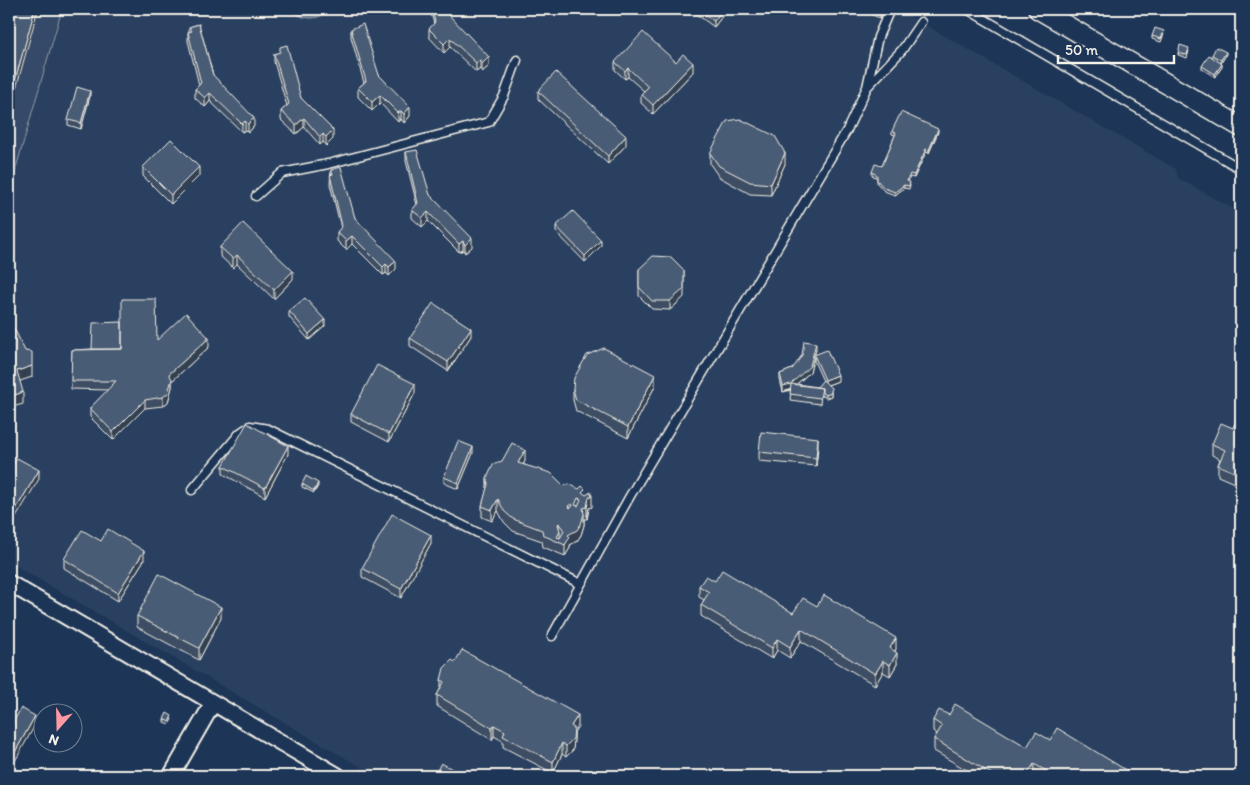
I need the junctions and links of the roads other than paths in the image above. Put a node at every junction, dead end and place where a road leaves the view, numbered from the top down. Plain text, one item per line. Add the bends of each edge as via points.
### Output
1 (890, 9) edge
2 (967, 9) edge
3 (1038, 9) edge
4 (921, 22) dead end
5 (517, 60) dead end
6 (867, 87) junction
7 (1241, 127) edge
8 (1241, 169) edge
9 (256, 196) dead end
10 (192, 490) dead end
11 (9, 583) edge
12 (581, 584) junction
13 (552, 636) dead end
14 (214, 703) junction
15 (171, 776) edge
16 (338, 776) edge

1 - 6 lane via 878,37
2 - 8 lane
3 - 7 street
4 - 6 lane via 902,50
5 - 9 lane via 504,96 489,122 282,173
6 - 12 lane via 820,177
10 - 12 lane via 240,433 250,426 268,429
11 - 14 street
12 - 13 lane
14 - 15 street
14 - 16 street

